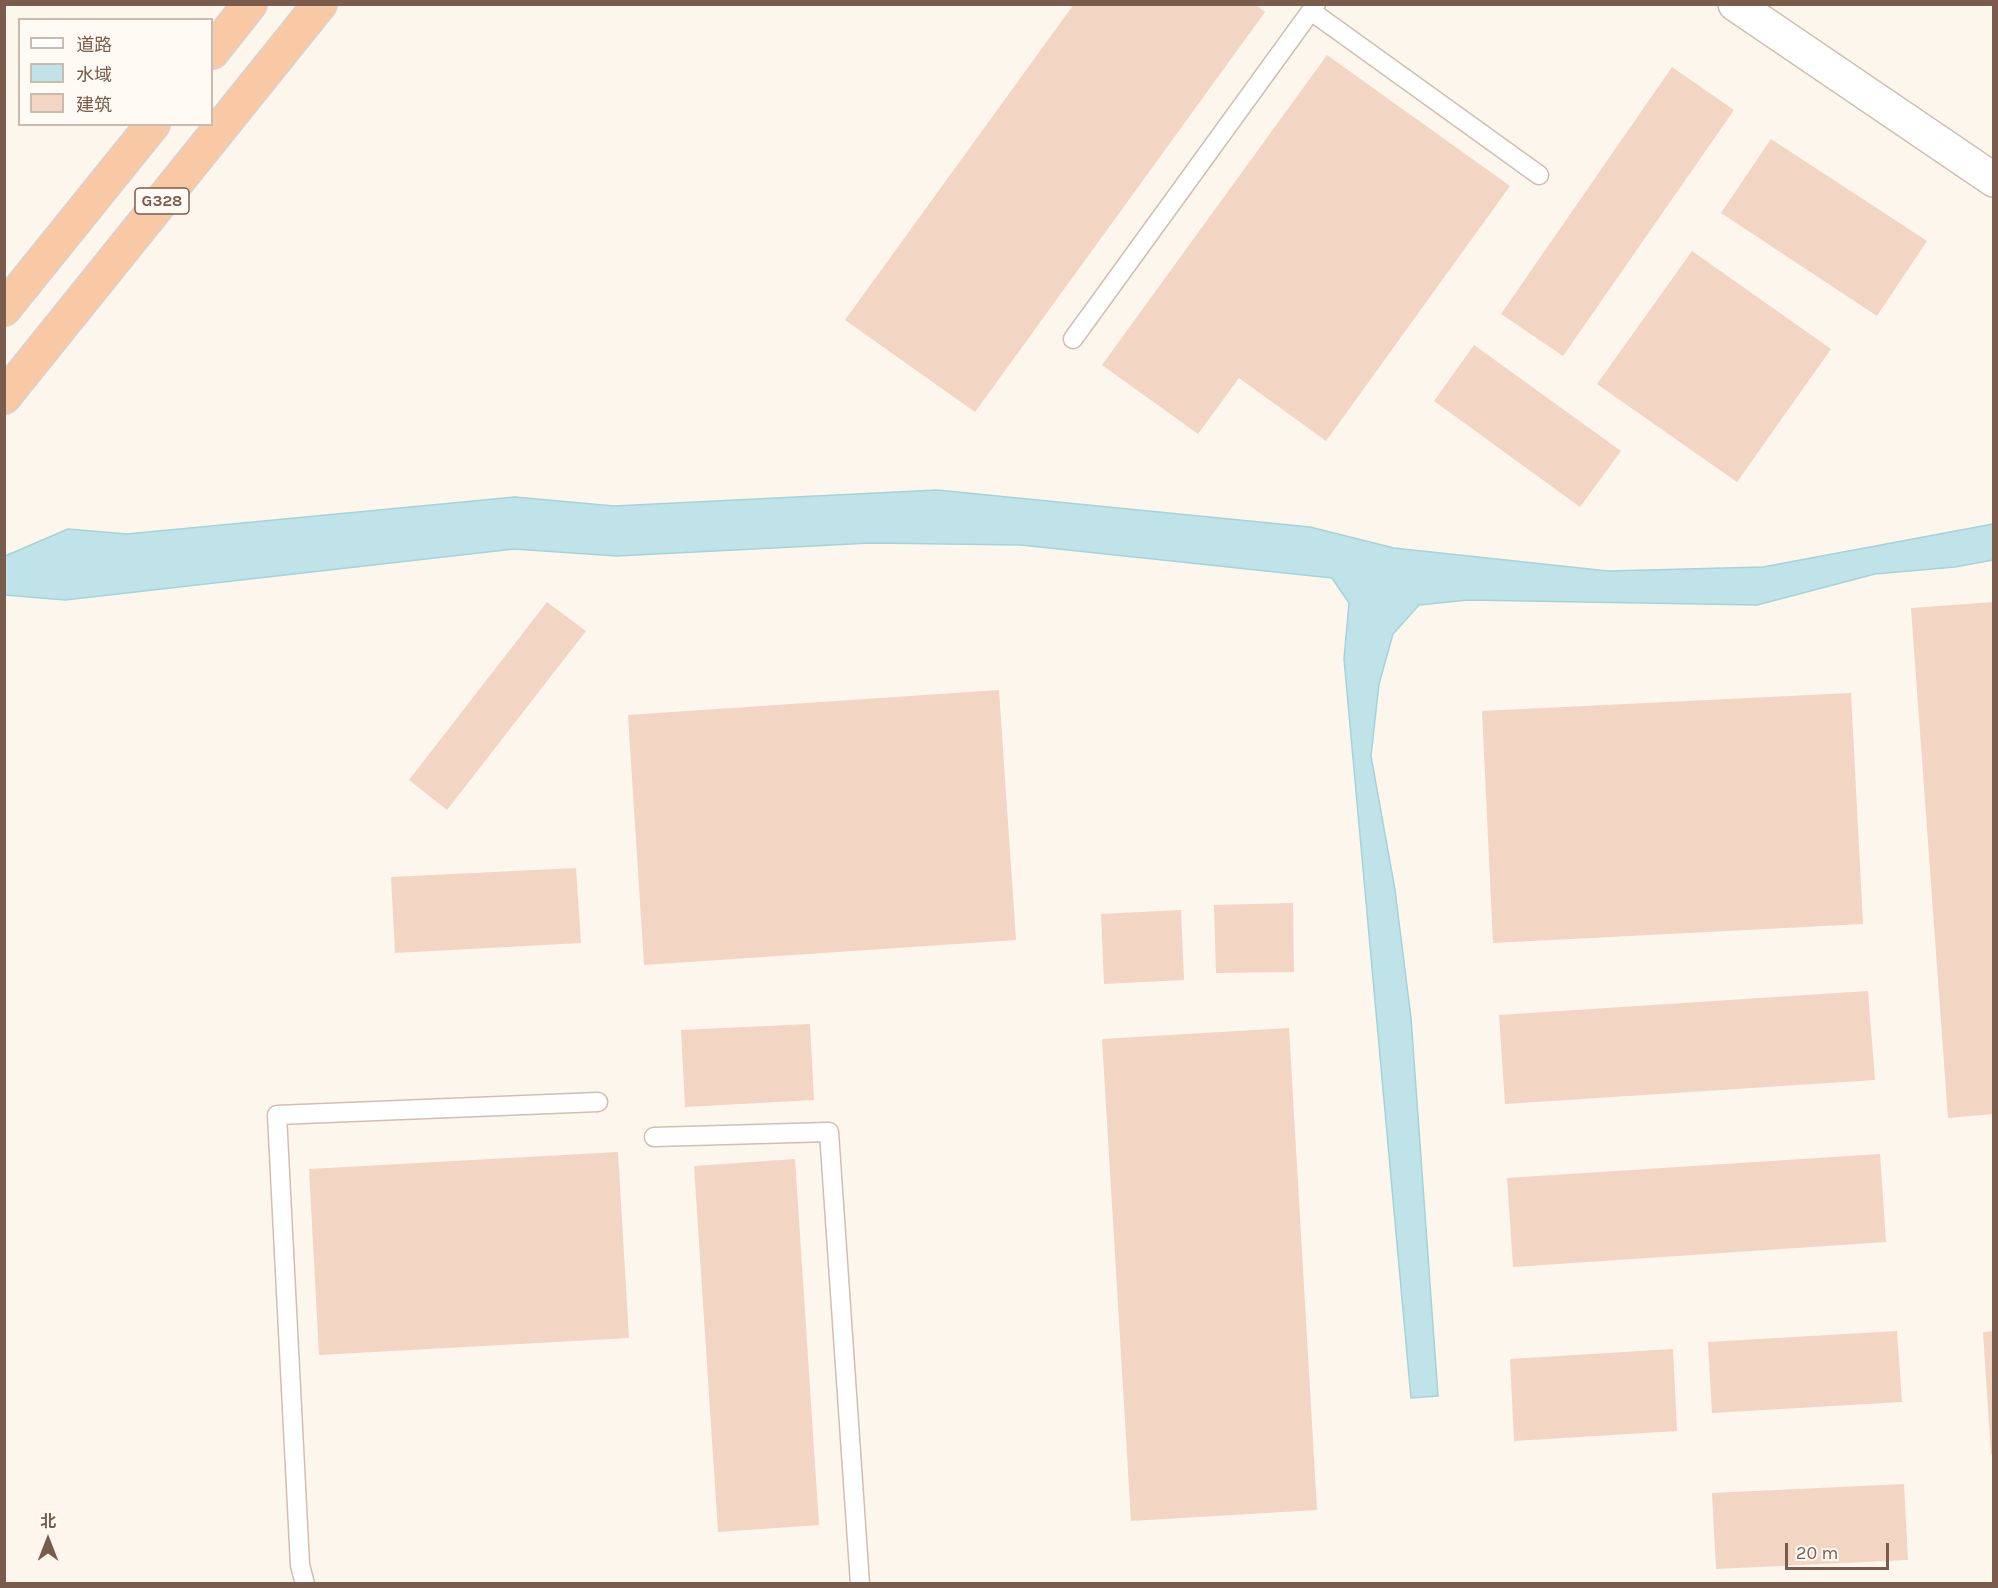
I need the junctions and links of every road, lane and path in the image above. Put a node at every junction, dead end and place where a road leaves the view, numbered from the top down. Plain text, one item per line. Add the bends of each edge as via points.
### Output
1 (250, 4) edge
2 (320, 4) edge
3 (1735, 4) edge
4 (1314, 8) edge
5 (213, 51) edge
6 (151, 126) edge
7 (1539, 175) dead end
8 (1994, 180) edge
9 (4, 309) edge
10 (1073, 339) dead end
11 (4, 398) edge
12 (598, 1101) dead end
13 (654, 1137) dead end
14 (305, 1584) edge
15 (860, 1584) edge

1 - 5 highway
2 - 11 highway, G328
3 - 8 street
4 - 7 lane
4 - 10 lane
6 - 9 highway, G328
12 - 14 lane via 277,1115 300,1565
13 - 15 lane via 829,1132

